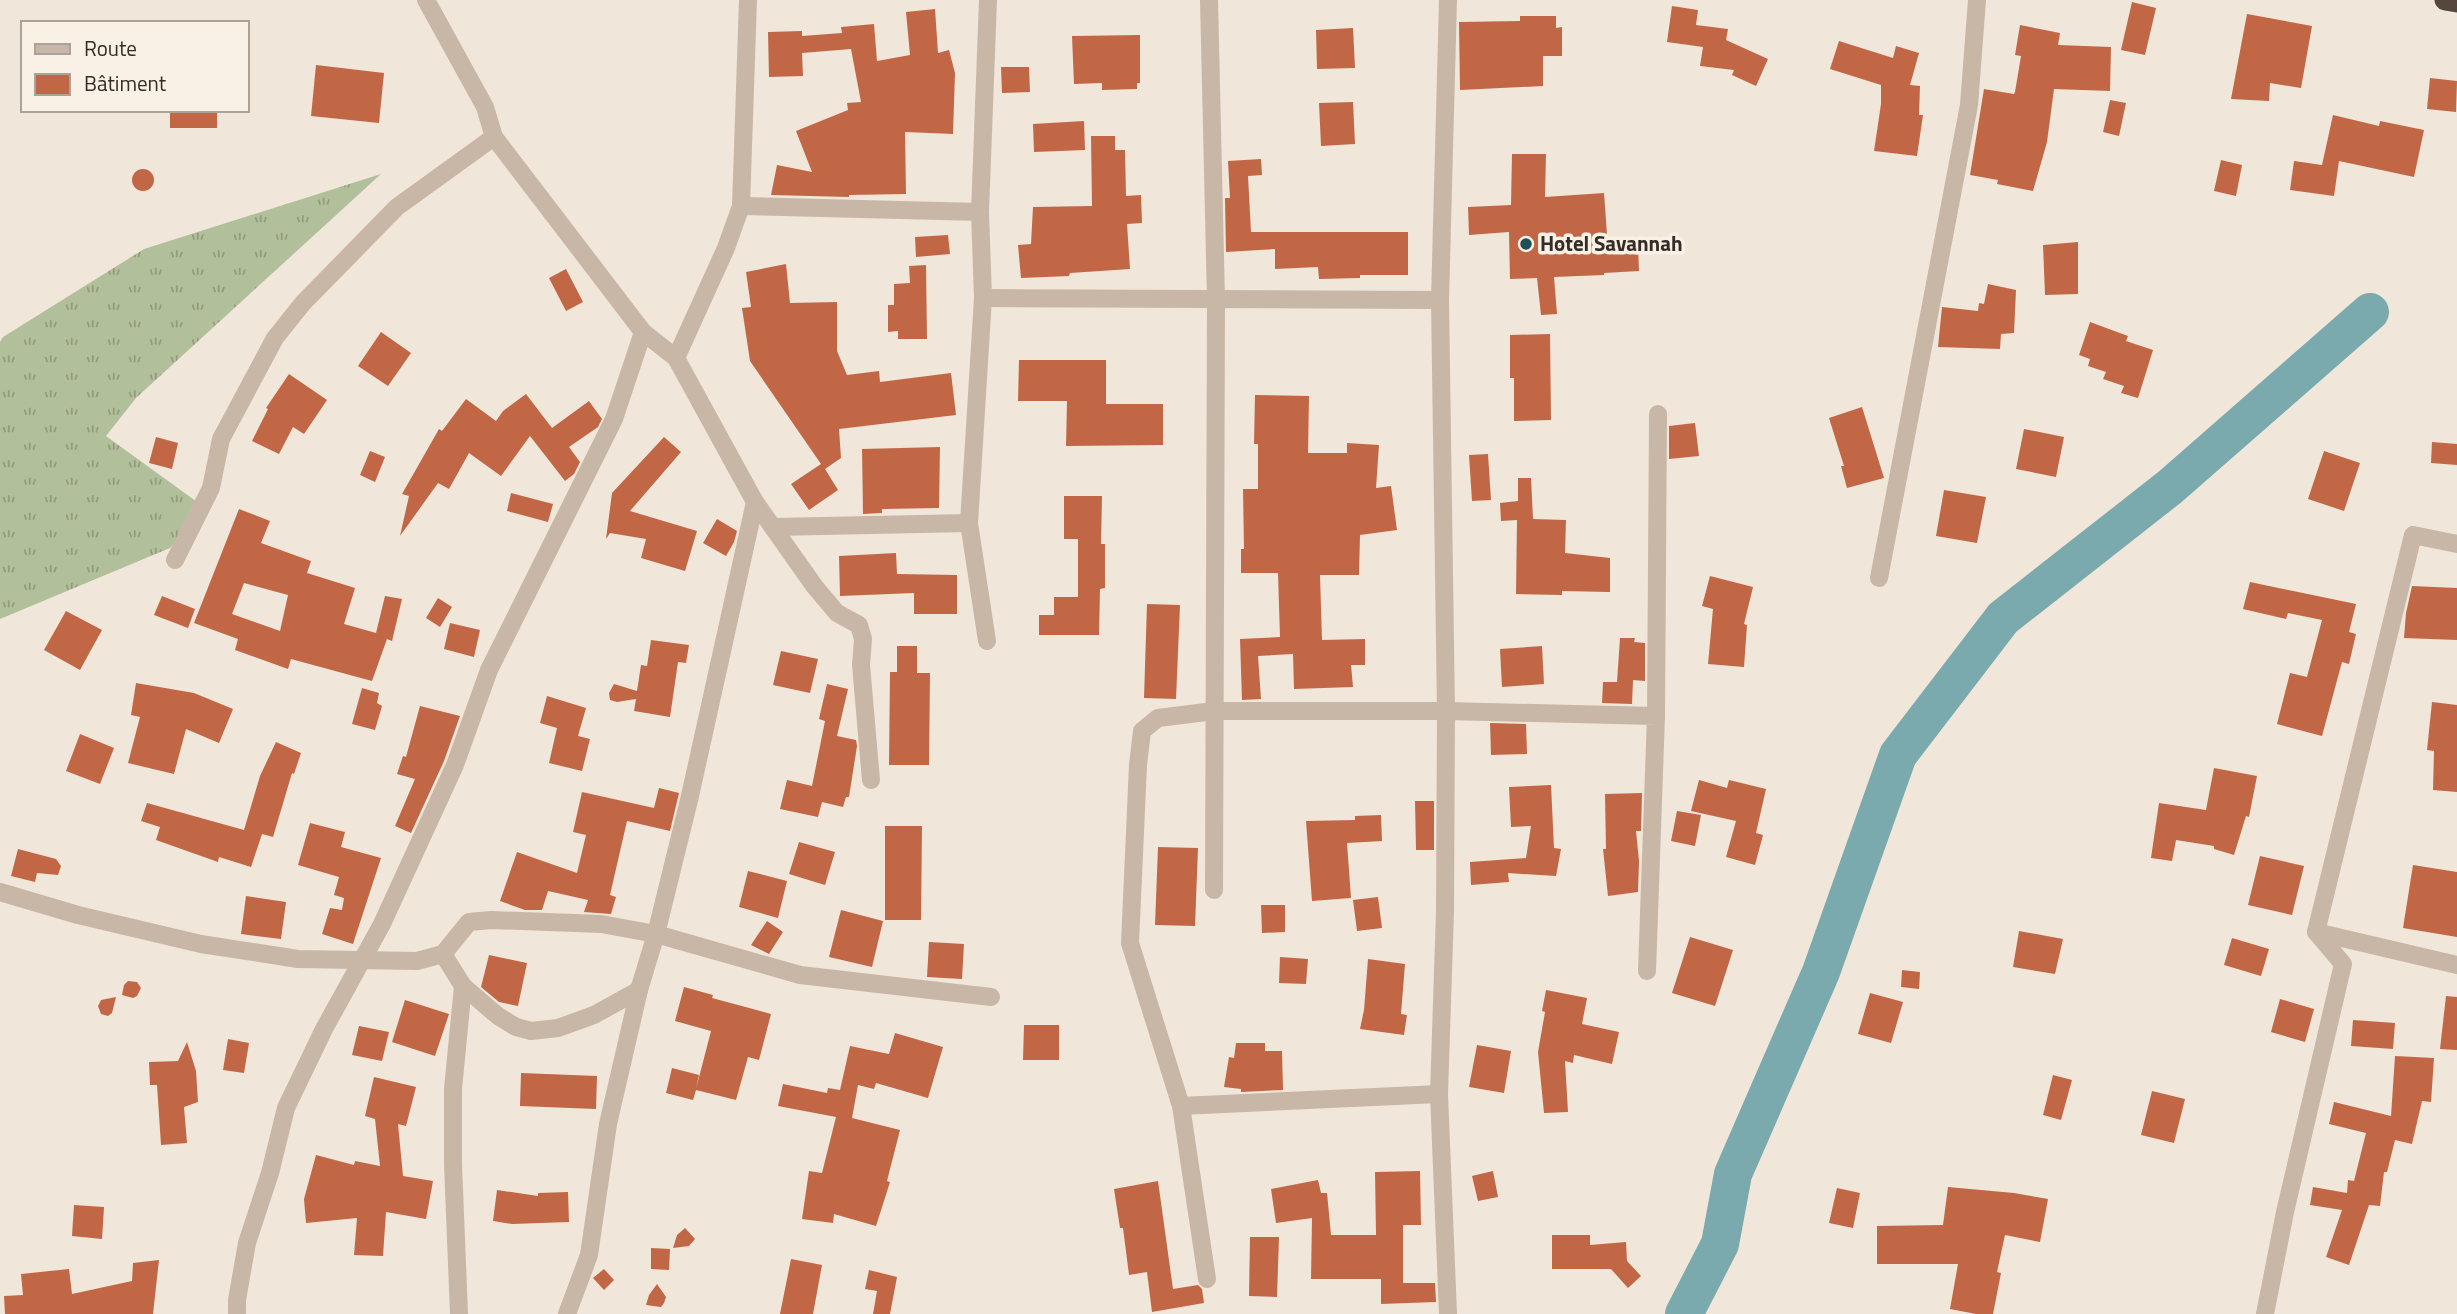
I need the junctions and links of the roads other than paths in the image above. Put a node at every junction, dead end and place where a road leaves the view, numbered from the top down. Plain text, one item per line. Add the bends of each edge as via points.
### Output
1 (426, 0) edge
2 (748, 0) edge
3 (988, 0) edge
4 (1209, 0) edge
5 (1448, 0) edge
6 (1977, 0) edge
7 (2445, 0) edge
8 (2457, 2) edge
9 (494, 137) junction
10 (741, 206) junction
11 (980, 212) junction
12 (983, 299) junction
13 (1216, 300) junction
14 (1440, 300) junction
15 (643, 332) junction
16 (676, 358) junction
17 (1658, 414) dead end
18 (755, 502) junction
19 (969, 523) junction
20 (774, 527) junction
21 (2457, 544) edge
22 (175, 560) dead end
23 (1879, 578) dead end
24 (987, 641) dead end
25 (1214, 710) junction
26 (1446, 711) junction
27 (1656, 716) junction
28 (872, 780) dead end
29 (1214, 890) dead end
30 (0, 892) edge
31 (2316, 932) junction
32 (656, 934) junction
33 (443, 954) junction
34 (361, 959) junction
35 (2457, 965) edge
36 (1647, 971) dead end
37 (463, 986) junction
38 (639, 989) junction
39 (991, 997) dead end
40 (1439, 1094) junction
41 (1181, 1107) junction
42 (1207, 1279) dead end
43 (237, 1314) edge
44 (459, 1314) edge
45 (567, 1314) edge
46 (1448, 1314) edge
47 (2265, 1314) edge

1 - 9 street via 485,107
2 - 10 street
3 - 11 street
4 - 13 street
5 - 14 street
6 - 23 street via 1969,105
7 - 8 highway
9 - 15 street
9 - 22 street via 397,207 275,338 221,439 211,488
10 - 11 street
10 - 16 street
11 - 12 street
12 - 13 street
12 - 19 street
13 - 14 street
13 - 25 street
14 - 26 street
15 - 16 street
15 - 34 street via 614,419 489,670 455,765 382,924
16 - 18 street
17 - 27 street
18 - 20 street
18 - 32 street
19 - 20 street
19 - 24 street
20 - 28 street via 837,613 859,625
21 - 31 street via 2413,535
25 - 26 street
25 - 29 street
25 - 41 street via 1158,718 1142,731 1138,765 1130,943
26 - 27 street
26 - 40 street
27 - 36 street
30 - 34 street via 201,944 298,959
31 - 35 street
31 - 47 street via 2343,964
32 - 33 street via 601,924 469,922
32 - 38 street
32 - 39 street via 800,975
33 - 34 street via 417,961
33 - 37 street
34 - 43 street via 286,1108 247,1242
37 - 38 street via 498,1016 531,1031 558,1028 594,1015
37 - 44 street via 453,1089
38 - 45 street via 608,1124 589,1255
40 - 41 street
40 - 46 street
41 - 42 street

